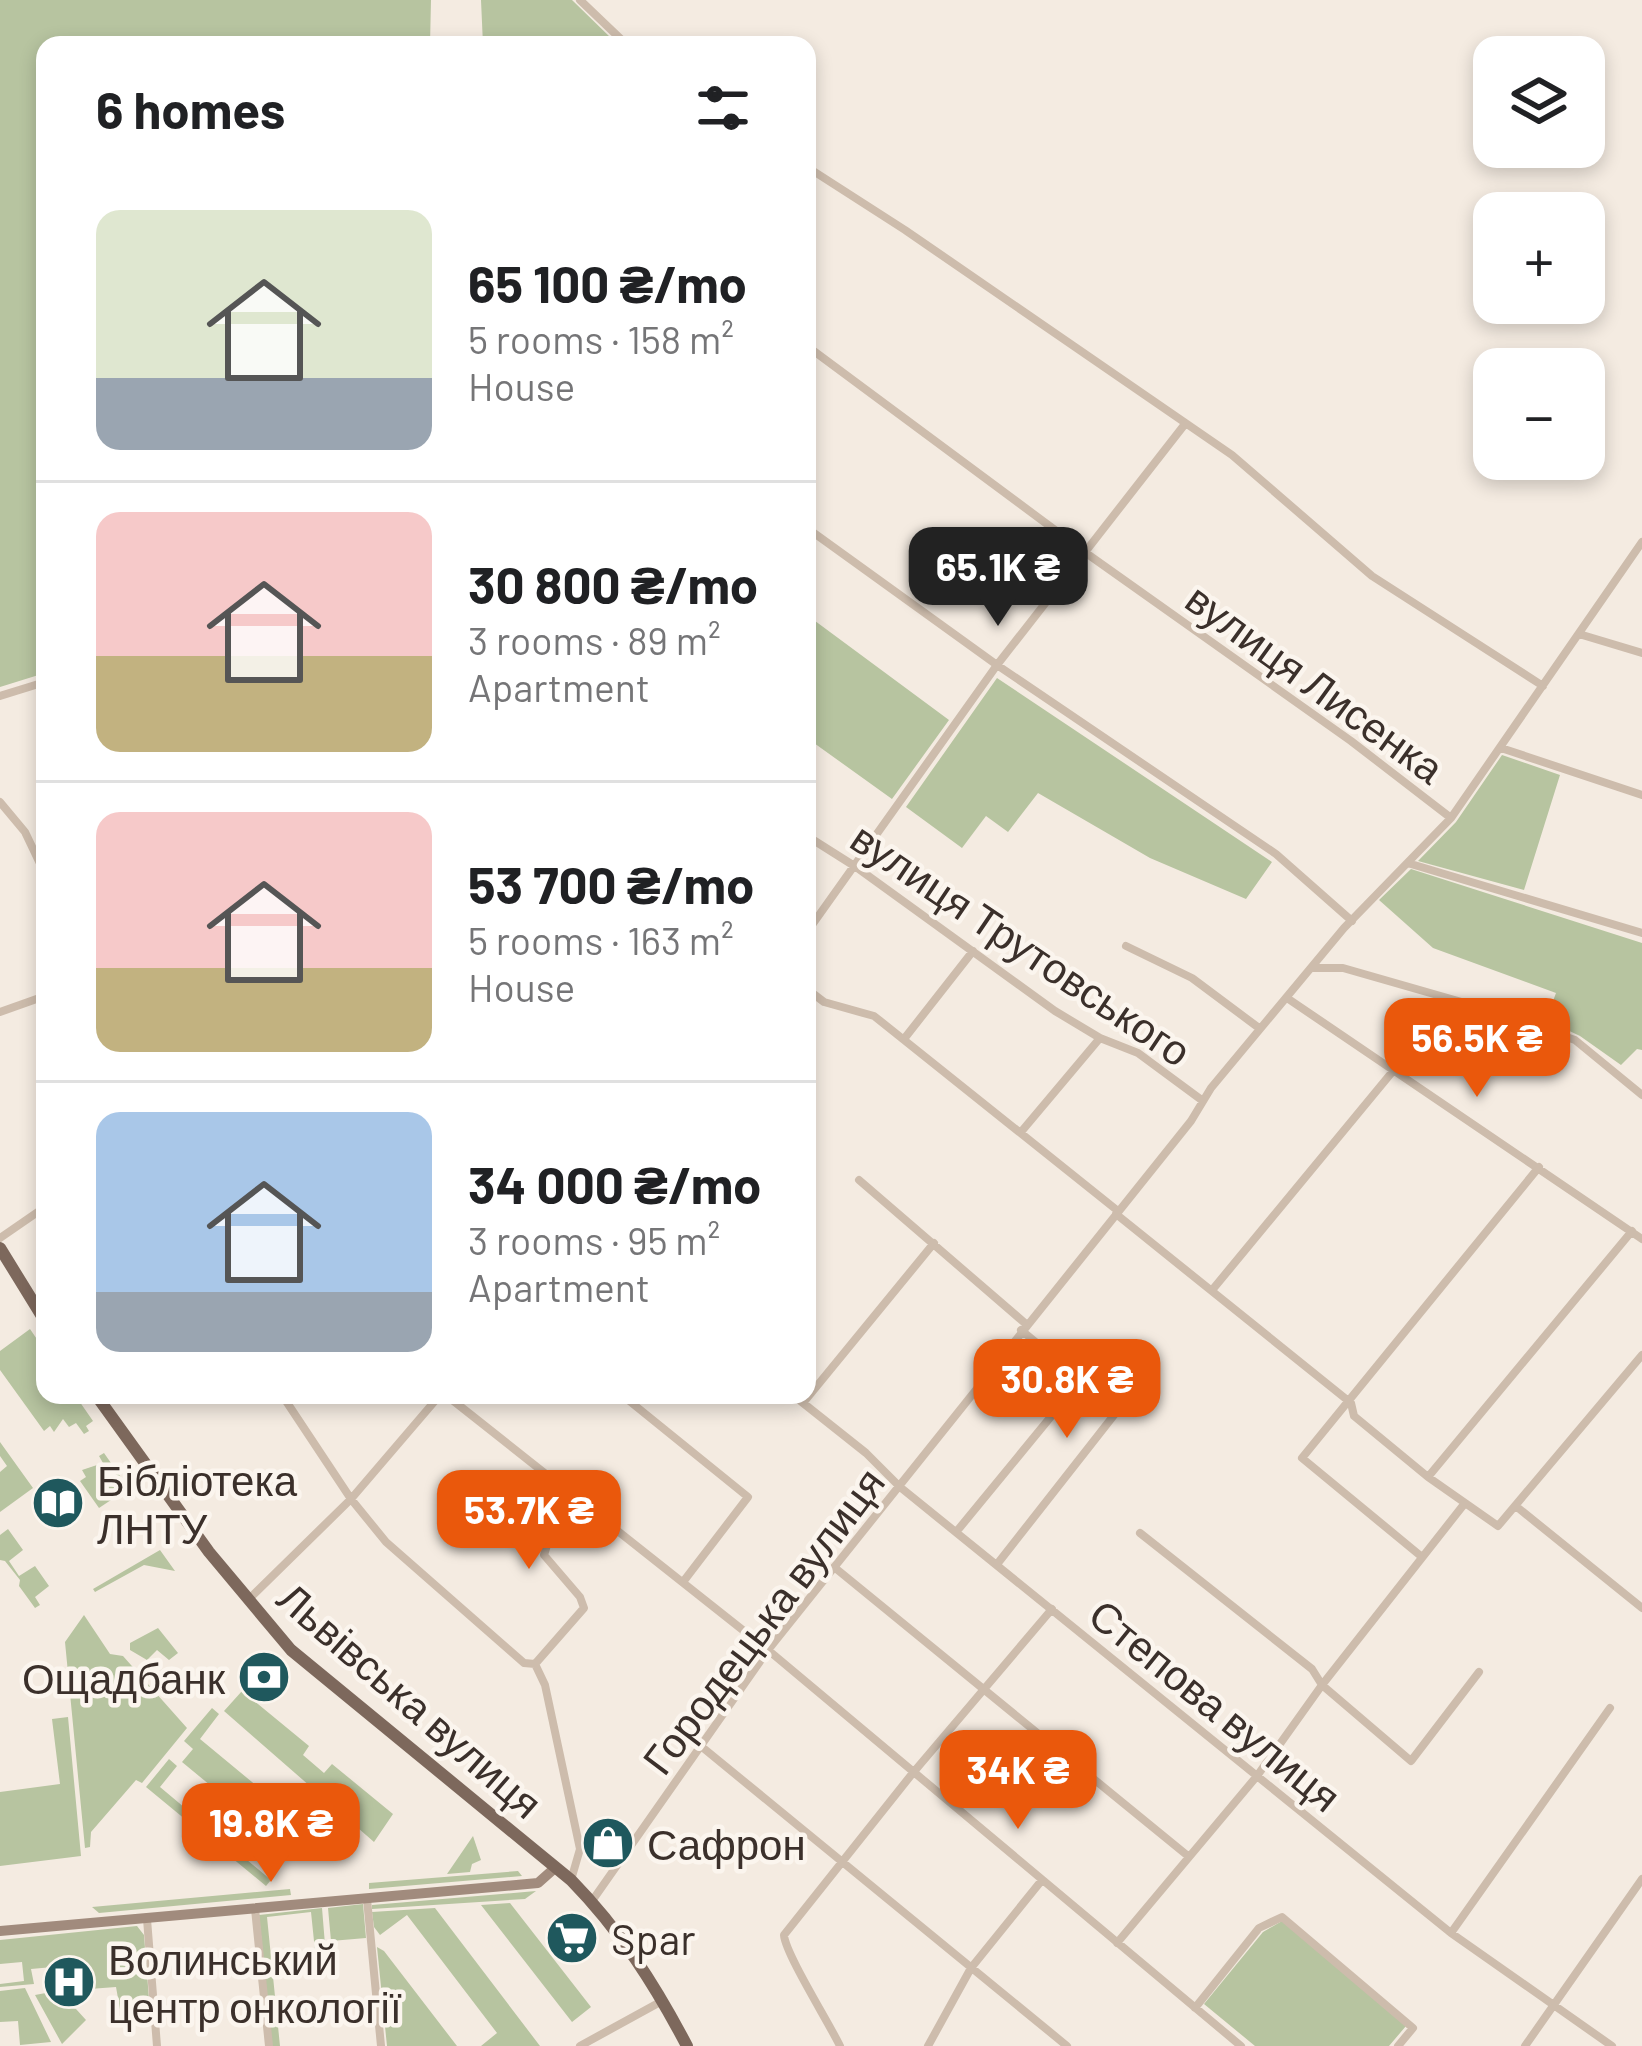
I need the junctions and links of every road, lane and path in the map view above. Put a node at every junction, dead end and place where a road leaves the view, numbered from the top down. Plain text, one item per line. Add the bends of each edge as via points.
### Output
1 (580, 0) edge
2 (618, 36) edge
3 (816, 173) edge
4 (816, 353) edge
5 (1185, 424) junction
6 (816, 534) edge
7 (1642, 542) edge
8 (1086, 554) junction
9 (1579, 634) junction
10 (1642, 653) edge
11 (997, 665) junction
12 (36, 685) edge
13 (1543, 686) junction
14 (0, 696) edge
15 (1501, 748) junction
16 (1642, 794) edge
17 (0, 802) edge
18 (1450, 818) junction
19 (816, 842) edge
20 (36, 854) edge
21 (1410, 863) junction
22 (856, 867) junction
23 (816, 920) edge
24 (1348, 924) junction
25 (1642, 933) edge
26 (1126, 946) dead end
27 (973, 951) junction
28 (1312, 968) junction
29 (816, 996) edge
30 (1287, 998) junction
31 (36, 999) edge
32 (0, 1012) edge
33 (1259, 1028) junction
34 (1100, 1038) junction
35 (904, 1039) junction
36 (1393, 1071) junction
37 (1642, 1095) edge
38 (1203, 1101) junction
39 (1021, 1132) junction
40 (1540, 1167) junction
41 (859, 1180) dead end
42 (1117, 1212) junction
43 (36, 1213) edge
44 (1632, 1232) junction
45 (0, 1238) edge
46 (1642, 1239) edge
47 (934, 1243) junction
48 (0, 1248) edge
49 (1214, 1289) junction
50 (36, 1306) edge
51 (1024, 1327) junction
52 (1642, 1354) edge
53 (1081, 1380) junction
54 (816, 1387) edge
55 (1351, 1402) junction
56 (103, 1404) edge
57 (288, 1404) edge
58 (435, 1404) edge
59 (455, 1404) edge
60 (633, 1404) edge
61 (804, 1404) edge
62 (1428, 1477) junction
63 (900, 1487) junction
64 (351, 1499) junction
65 (580, 1501) junction
66 (1465, 1503) junction
67 (1517, 1508) junction
68 (957, 1532) junction
69 (1140, 1533) dead end
70 (1422, 1558) junction
71 (998, 1563) junction
72 (834, 1567) junction
73 (682, 1582) junction
74 (248, 1601) junction
75 (1642, 1608) edge
76 (1052, 1609) junction
77 (768, 1650) junction
78 (535, 1664) junction
79 (1479, 1672) dead end
80 (1322, 1685) junction
81 (985, 1690) junction
82 (1610, 1708) dead end
83 (701, 1747) junction
84 (912, 1774) junction
85 (1257, 1776) junction
86 (1188, 1856) junction
87 (841, 1860) junction
88 (556, 1868) junction
89 (1642, 1879) edge
90 (571, 1880) junction
91 (1042, 1880) junction
92 (367, 1900) junction
93 (592, 1901) junction
94 (255, 1910) junction
95 (146, 1919) junction
96 (0, 1930) edge
97 (1451, 1934) junction
98 (1117, 1943) junction
99 (971, 1968) junction
100 (663, 2000) junction
101 (1552, 2006) junction
102 (1195, 2008) junction
103 (157, 2046) edge
104 (268, 2046) edge
105 (381, 2046) edge
106 (580, 2046) edge
107 (687, 2046) edge
108 (840, 2046) edge
109 (928, 2046) edge
110 (1067, 2046) edge
111 (1241, 2046) edge
112 (1398, 2046) edge
113 (1525, 2046) edge
114 (1612, 2046) edge

1 - 2 street
3 - 5 street
4 - 8 street, вулиця Лисенка
5 - 8 street
5 - 13 street via 1372,576
6 - 11 street
7 - 9 street, Городецька вулиця
8 - 11 street
8 - 18 street, вулиця Лисенка
9 - 10 street
9 - 13 street, Городецька вулиця
11 - 22 street
11 - 24 street via 1276,854
12 - 14 street
13 - 15 street, Городецька вулиця
15 - 16 street
15 - 18 street, Городецька вулиця
17 - 20 street
18 - 21 street, Городецька вулиця
19 - 22 street, вулиця Трутовського
21 - 24 street, Городецька вулиця
21 - 25 street
22 - 23 street
22 - 27 street, вулиця Трутовського
24 - 28 street, Городецька вулиця
26 - 33 street via 1192,978
27 - 34 street, вулиця Трутовського
27 - 35 street
28 - 30 street, Городецька вулиця
28 - 37 street via 1343,968 1575,1040
29 - 35 street via 874,1016
30 - 33 street, Городецька вулиця
30 - 36 street
31 - 32 street
33 - 38 street, Городецька вулиця
34 - 38 street, вулиця Трутовського via 1138,1053
34 - 39 street
35 - 39 street
36 - 40 street
36 - 49 street
38 - 42 street, Городецька вулиця
39 - 42 street
40 - 44 street
40 - 55 street
41 - 47 street
42 - 49 street
42 - 51 street, Городецька вулиця
43 - 45 street
44 - 46 street
44 - 62 street
47 - 51 street
47 - 54 street
48 - 50 main road
49 - 55 street
51 - 53 street
51 - 63 street, Городецька вулиця
52 - 67 street
53 - 68 street
53 - 71 street via 1118,1410
55 - 62 street via 1354,1416
55 - 70 street via 1302,1458
56 - 74 main road, Львівська вулиця
57 - 64 street
58 - 64 street
59 - 65 street
60 - 73 street via 748,1497
61 - 63 street, Степова вулиця
62 - 66 street
63 - 68 street, Степова вулиця
63 - 72 street, Городецька вулиця
64 - 74 street
64 - 78 street via 422,1576
65 - 73 street
65 - 78 street via 550,1535 544,1555 584,1608
66 - 67 street via 1498,1526
66 - 70 street
67 - 75 street
68 - 71 street, Степова вулиця
69 - 80 street
70 - 80 street
71 - 76 street, Степова вулиця
72 - 77 street, Городецька вулиця
72 - 81 street
73 - 77 street
74 - 88 main road, Львівська вулиця via 291,1650
76 - 81 street
76 - 85 street, Степова вулиця
77 - 83 street, Городецька вулиця
77 - 84 street
78 - 90 street via 580,1849
79 - 80 street via 1411,1761
80 - 85 street
81 - 84 street
81 - 86 street
82 - 97 street
83 - 87 street
83 - 93 street, Городецька вулиця
84 - 87 street
84 - 91 street
85 - 86 street
85 - 97 street, Степова вулиця
86 - 98 street
87 - 99 street
87 - 108 street via 784,1935
88 - 90 main road, Львівська вулиця
88 - 92 street via 538,1883
89 - 101 street
90 - 93 main road, Львівська вулиця
91 - 98 street
91 - 99 street
92 - 94 street
92 - 105 street
93 - 100 main road, Львівська вулиця
94 - 95 street
94 - 104 street
95 - 96 street
95 - 103 street
97 - 101 street, Степова вулиця
98 - 102 street
99 - 109 street
99 - 110 street
100 - 106 street
100 - 107 main road, Львівська вулиця
101 - 113 street
101 - 114 street, Степова вулиця
102 - 111 street
102 - 112 street via 1259,1928 1282,1917 1413,2028

